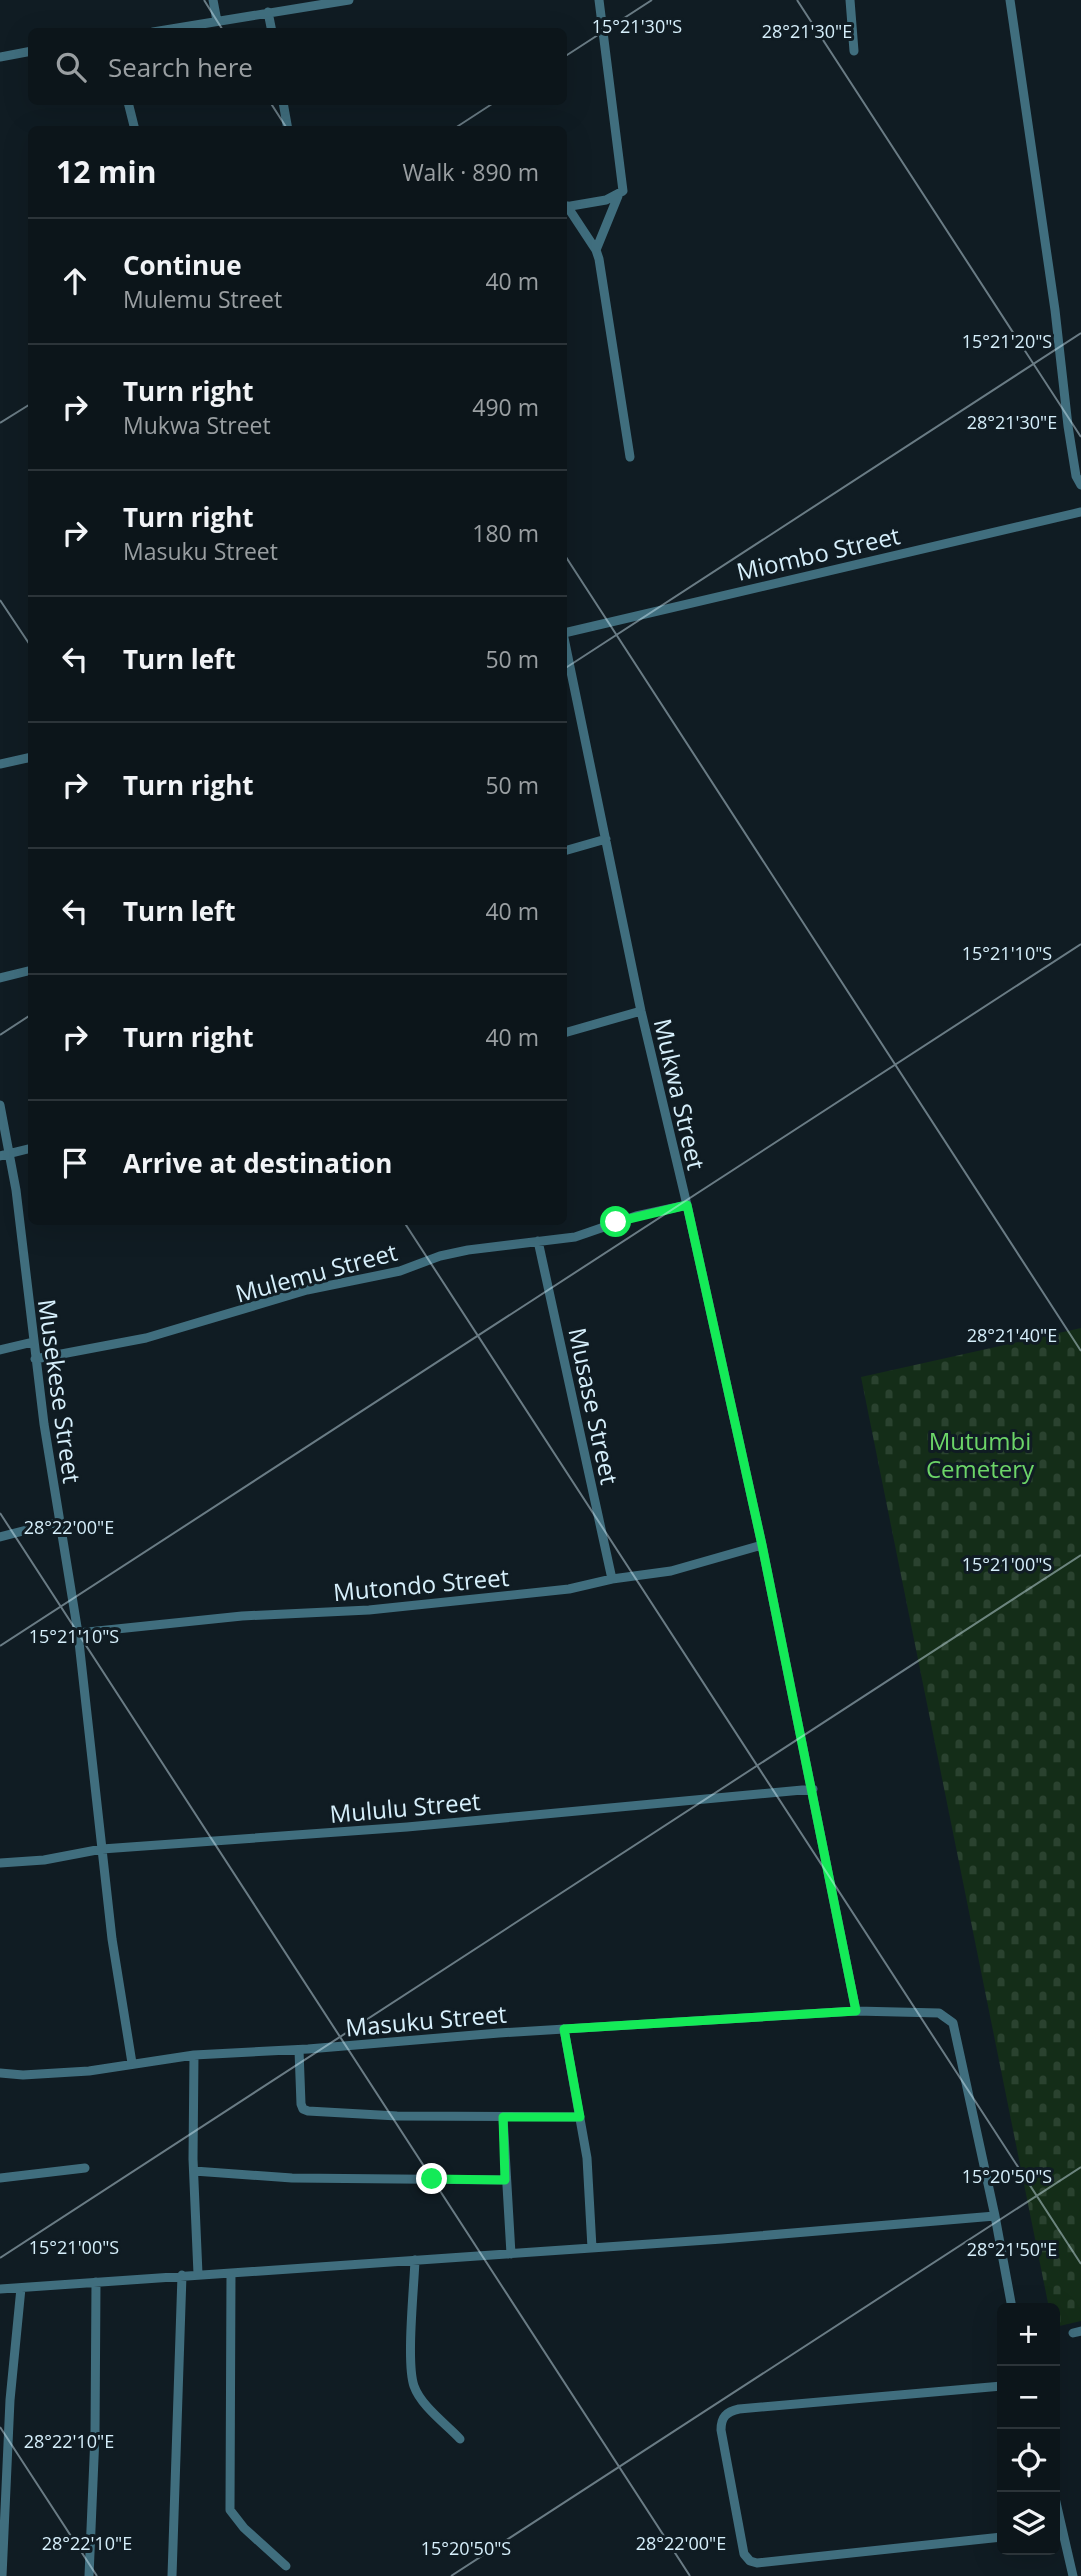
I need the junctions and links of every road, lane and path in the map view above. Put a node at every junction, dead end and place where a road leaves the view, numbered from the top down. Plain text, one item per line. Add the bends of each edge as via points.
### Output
1 (213, 0) edge
2 (349, 0) edge
3 (599, 0) edge
4 (850, 0) edge
5 (1010, 0) edge
6 (268, 12) junction
7 (216, 21) junction
8 (176, 28) edge
9 (271, 28) edge
10 (854, 51) dead end
11 (28, 52) edge
12 (0, 57) edge
13 (129, 105) edge
14 (284, 105) edge
15 (134, 126) edge
16 (287, 126) edge
17 (618, 196) junction
18 (567, 207) edge
19 (567, 210) edge
20 (596, 250) junction
21 (630, 457) dead end
22 (1081, 485) edge
23 (1081, 512) edge
24 (567, 635) edge
25 (567, 650) edge
26 (28, 758) edge
27 (0, 764) edge
28 (606, 839) junction
29 (567, 850) edge
30 (28, 971) edge
31 (0, 978) edge
32 (641, 1011) junction
33 (567, 1032) edge
34 (0, 1105) edge
35 (28, 1150) edge
36 (4, 1155) edge
37 (687, 1205) junction
38 (538, 1241) junction
39 (33, 1342) junction
40 (0, 1350) edge
41 (35, 1359) junction
42 (58, 1522) junction
43 (0, 1537) edge
44 (762, 1545) junction
45 (612, 1579) junction
46 (78, 1633) junction
47 (813, 1789) junction
48 (102, 1849) junction
49 (0, 1863) edge
50 (856, 2011) junction
51 (564, 2029) junction
52 (299, 2049) junction
53 (194, 2055) junction
54 (132, 2063) junction
55 (0, 2073) edge
56 (503, 2117) junction
57 (580, 2117) junction
58 (85, 2168) dead end
59 (194, 2171) junction
60 (0, 2178) edge
61 (505, 2180) junction
62 (995, 2216) junction
63 (592, 2248) junction
64 (511, 2254) junction
65 (415, 2260) junction
66 (231, 2273) junction
67 (198, 2274) junction
68 (182, 2275) junction
69 (96, 2282) junction
70 (21, 2288) junction
71 (0, 2289) edge
72 (1011, 2303) edge
73 (997, 2386) edge
74 (460, 2439) dead end
75 (1060, 2535) edge
76 (997, 2538) edge
77 (286, 2566) dead end
78 (2, 2576) edge
79 (89, 2576) edge
80 (172, 2576) edge
81 (1073, 2576) edge

1 - 7 street
2 - 6 street
3 - 17 street via 624,184
4 - 10 street
5 - 22 street via 1068,426
6 - 7 street
6 - 9 street
7 - 8 street
11 - 12 street
13 - 15 street
14 - 16 street
17 - 18 street
17 - 20 street
19 - 20 street
20 - 21 street
23 - 24 street, Miombo Street
25 - 28 street, Mukwa Street
26 - 27 street
28 - 29 street
28 - 32 street, Mukwa Street
30 - 31 street
32 - 33 street
32 - 37 street, Mukwa Street
34 - 36 street, Musekese Street
35 - 36 street
36 - 39 street, Musekese Street via 16,1189
37 - 38 street, Mulemu Street via 575,1237
37 - 44 street, Mukwa Street
38 - 41 street, Mulemu Street via 449,1254 146,1338
38 - 45 street, Musase Street
39 - 40 street
39 - 41 street, Musekese Street
41 - 42 street, Musekese Street
42 - 43 street
42 - 46 street, Musekese Street
44 - 45 street, Mutondo Street via 671,1571
44 - 47 street, Mukwa Street
45 - 46 street, Mutondo Street via 569,1589 369,1610 242,1616
46 - 48 street, Musekese Street
47 - 48 street, Mululu Street via 407,1827
47 - 50 street, Mukwa Street
48 - 49 street, Mululu Street
48 - 54 street, Musekese Street
50 - 51 street, Masuku Street
50 - 62 street, Masuku Street via 939,2013 953,2023
51 - 52 street, Masuku Street
51 - 57 street
52 - 53 street, Masuku Street
52 - 56 street via 301,2104 308,2111
53 - 54 street, Masuku Street
53 - 59 street
54 - 55 street, Masuku Street via 89,2071
56 - 57 street
56 - 61 street
57 - 63 street
58 - 60 street
59 - 61 street via 292,2178
59 - 67 street
61 - 64 street
62 - 63 street
62 - 72 street, Masuku Street
63 - 64 street
64 - 65 street
65 - 66 street
65 - 74 street via 414,2387
66 - 67 street
66 - 77 street via 230,2510
67 - 68 street
68 - 69 street
68 - 80 street
69 - 70 street
69 - 79 street
70 - 71 street
70 - 78 street via 10,2400
73 - 76 street via 739,2409 724,2416 721,2430 744,2554 750,2561
75 - 81 street

